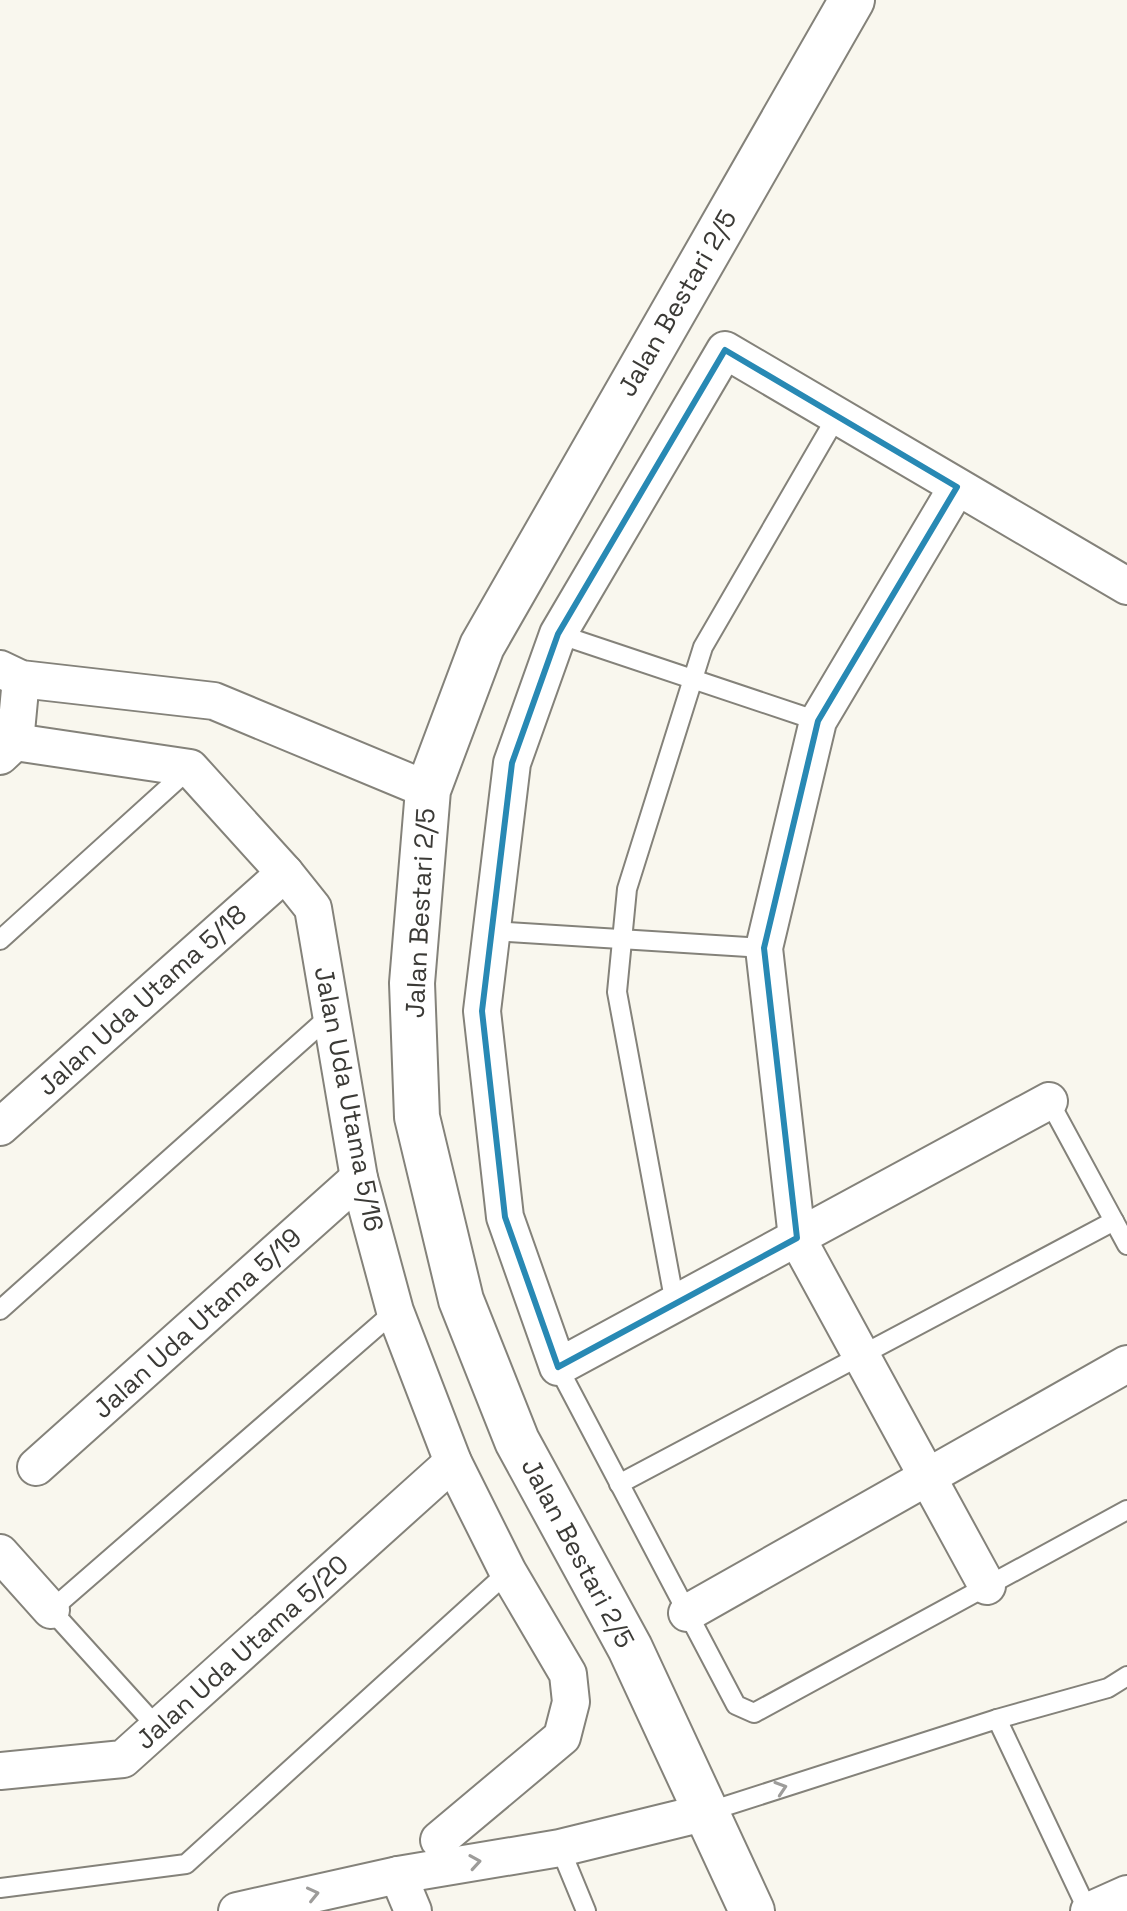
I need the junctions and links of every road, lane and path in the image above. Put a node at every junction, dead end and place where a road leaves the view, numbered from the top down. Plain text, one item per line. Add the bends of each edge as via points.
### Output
1 (852, 0) edge
2 (837, 416) junction
3 (957, 487) junction
4 (1127, 586) edge
5 (558, 634) junction
6 (11, 674) edge
7 (693, 679) junction
8 (818, 721) junction
9 (8, 749) edge
10 (190, 768) junction
11 (428, 790) junction
12 (285, 873) junction
13 (492, 931) junction
14 (623, 939) junction
15 (0, 940) edge
16 (764, 948) junction
17 (332, 1014) junction
18 (1049, 1101) joint
19 (0, 1127) edge
20 (359, 1178) junction
21 (1114, 1221) junction
22 (797, 1238) junction
23 (1127, 1245) edge
24 (675, 1304) junction
25 (0, 1310) edge
26 (395, 1311) junction
27 (861, 1355) junction
28 (1127, 1364) edge
29 (558, 1367) junction
30 (453, 1462) junction
31 (36, 1467) dead end
32 (927, 1477) junction
33 (619, 1484) junction
34 (1127, 1510) edge
35 (0, 1553) edge
36 (508, 1572) junction
37 (987, 1586) junction
38 (51, 1610) junction
39 (687, 1613) junction
40 (1127, 1676) edge
41 (997, 1719) junction
42 (157, 1727) junction
43 (0, 1771) edge
44 (707, 1812) junction
45 (439, 1840) dead end
46 (560, 1848) junction
47 (398, 1875) junction
48 (0, 1888) edge
49 (1127, 1894) edge
50 (237, 1911) edge
51 (413, 1911) edge
52 (586, 1911) edge
53 (752, 1911) edge
54 (1088, 1911) edge

1 - 11 street, Jalan Bestari 2/5 via 482,646
2 - 3 street
2 - 5 street via 725,350
2 - 7 lane via 703,647
3 - 4 street
3 - 8 street
5 - 7 lane
5 - 13 street via 512,763
6 - 9 street
6 - 11 street via 214,701
7 - 8 lane
7 - 14 lane via 627,889
8 - 16 street
9 - 10 street
10 - 12 street, Jalan Uda Utama 5/16
10 - 15 lane
11 - 44 street, Jalan Bestari 2/5 via 412,983 417,1117 461,1300 517,1441 630,1648
12 - 17 street, Jalan Uda Utama 5/16 via 313,908
12 - 19 street, Jalan Uda Utama 5/18
13 - 14 lane
13 - 29 street via 482,1011 505,1217
14 - 16 lane
14 - 24 lane via 617,992
16 - 22 street
17 - 20 street, Jalan Uda Utama 5/16
17 - 25 lane
18 - 21 lane
18 - 22 street
20 - 26 street, Jalan Uda Utama 5/16
20 - 31 street, Jalan Uda Utama 5/19
21 - 23 lane
21 - 27 lane
22 - 24 street
22 - 27 street
24 - 29 street
26 - 30 street, Jalan Uda Utama 5/16
26 - 38 lane
27 - 32 street
27 - 33 lane
28 - 32 street
29 - 33 lane
30 - 36 street, Jalan Uda Utama 5/16
30 - 42 street, Jalan Uda Utama 5/20
32 - 37 street
32 - 39 street
33 - 39 lane
34 - 37 lane
35 - 38 street
36 - 45 street, Jalan Uda Utama 5/16 via 568,1674 571,1702 562,1737
36 - 48 lane via 186,1864
37 - 39 lane via 754,1713 736,1705
38 - 42 lane
40 - 41 lane via 1108,1688
44 -> 41 lane
41 - 54 lane
42 - 43 street, Jalan Uda Utama 5/20 via 123,1759
44 - 46 street
44 - 53 street, Jalan Bestari 2/5
47 -> 46 street
46 - 52 lane
50 -> 47 street
47 - 51 street
49 - 54 street

